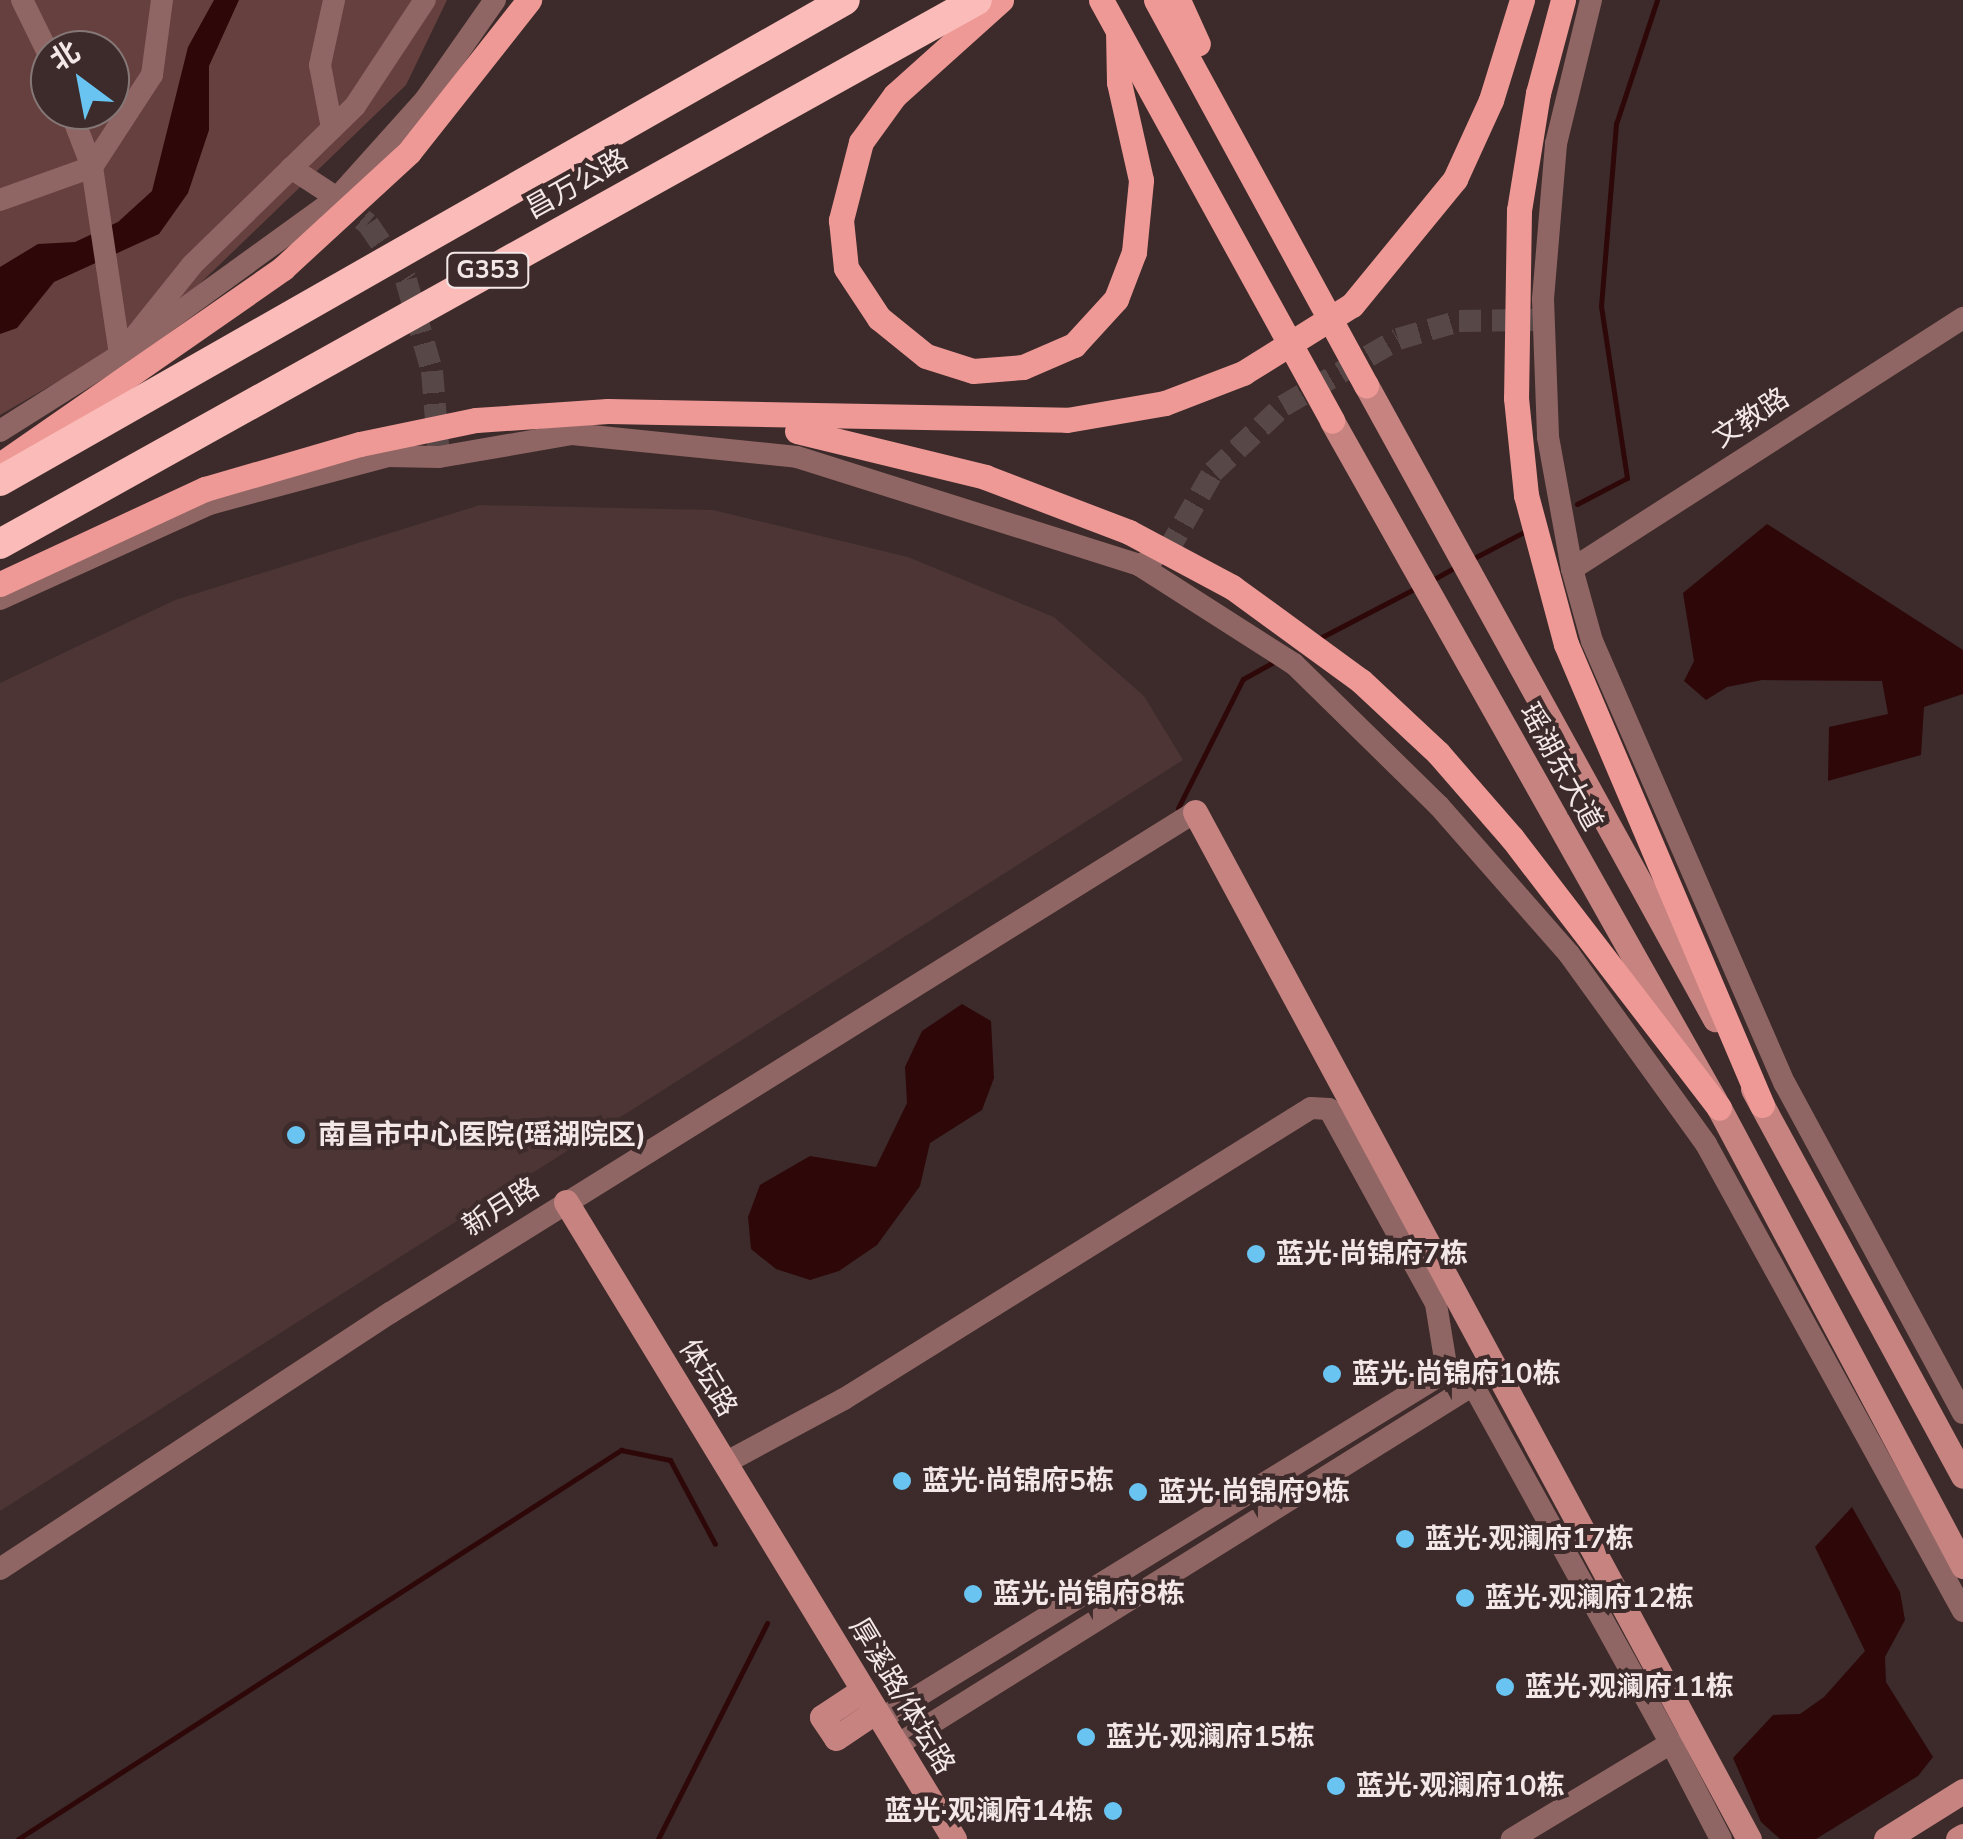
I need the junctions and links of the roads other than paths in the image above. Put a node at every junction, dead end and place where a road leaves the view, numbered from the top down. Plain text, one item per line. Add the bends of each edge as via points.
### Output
1 (22, 0) edge
2 (162, 0) edge
3 (334, 0) edge
4 (425, 0) edge
5 (495, 0) edge
6 (528, 0) edge
7 (845, 0) edge
8 (978, 0) edge
9 (1000, 0) edge
10 (1101, 0) edge
11 (1522, 0) edge
12 (1563, 0) edge
13 (1591, 0) edge
14 (1164, 2) edge
15 (37, 30) edge
16 (1118, 32) junction
17 (332, 128) junction
18 (78, 130) edge
19 (92, 167) junction
20 (291, 168) junction
21 (337, 198) junction
22 (0, 200) edge
23 (1963, 318) edge
24 (120, 355) junction
25 (608, 411) junction
26 (0, 431) edge
27 (0, 465) edge
28 (0, 481) edge
29 (0, 544) edge
30 (1167, 552) junction
31 (1139, 566) junction
32 (1572, 569) junction
33 (0, 584) edge
34 (0, 599) edge
35 (1195, 812) joint
36 (1762, 1105) junction
37 (1720, 1108) junction
38 (566, 1202) junction
39 (1963, 1413) edge
40 (725, 1463) junction
41 (1963, 1476) edge
42 (1963, 1566) edge
43 (0, 1569) edge
44 (799, 1585) joint
45 (1963, 1611) edge
46 (874, 1707) junction
47 (1671, 1743) junction
48 (897, 1745) junction
49 (1959, 1791) edge
50 (954, 1839) edge
51 (1512, 1839) edge
52 (1721, 1839) edge
53 (1749, 1839) edge
54 (1886, 1839) edge

1 - 15 street
2 - 19 street via 152,75
3 - 17 street via 320,64
4 - 17 street via 355,106
5 - 21 street via 425,100
6 - 27 main road via 409,152 283,268
7 - 28 highway, 昌万公路 / G353
8 - 29 highway, 昌万公路 / G353
9 - 16 main road via 896,95 860,142 840,220 846,268 879,318 926,356 973,370 1023,367 1074,345 1116,298 1134,252 1141,180 1119,82
10 - 16 main road, 瑶湖东大道
11 - 25 main road via 1491,100 1455,180 1352,304 1243,373 1164,403 1067,420
12 - 36 main road via 1538,93 1519,210 1516,398 1526,496 1588,700
13 - 32 street via 1556,144 1543,298 1548,437
14 - 36 main road, 瑶湖东大道 via 1286,240
16 - 37 main road, 瑶湖东大道
17 - 20 street
18 - 19 street
19 - 22 street
19 - 24 street
20 - 21 street
20 - 24 street via 192,265
21 - 24 street
23 - 32 street, 文教路
24 - 26 street
25 - 30 main road via 826,434 985,477
25 - 33 main road via 476,420 360,444 206,489
30 - 31 street
30 - 37 main road via 1232,586 1345,669 1438,753 1512,838
31 - 34 street via 797,457 572,434 438,457 388,456 209,504
31 - 45 street via 1294,664 1439,806 1568,954 1706,1144
32 - 39 street via 1592,641 1786,1084
35 - 38 street, 新月路
35 - 53 main road
36 - 41 main road, 瑶湖东大道
37 - 42 main road, 瑶湖东大道
38 - 40 main road, 体坛路
38 - 43 street, 新月路
40 - 44 main road, 体坛路
40 - 46 street via 844,1398 1311,1108 1330,1109 1436,1304 1447,1371
44 - 46 main road, 厚溪路/体坛路
46 - 48 main road, 厚溪路/体坛路
47 - 48 street via 1473,1385
47 - 51 street
47 - 52 street
48 - 50 main road, 厚溪路/体坛路
49 - 54 main road

